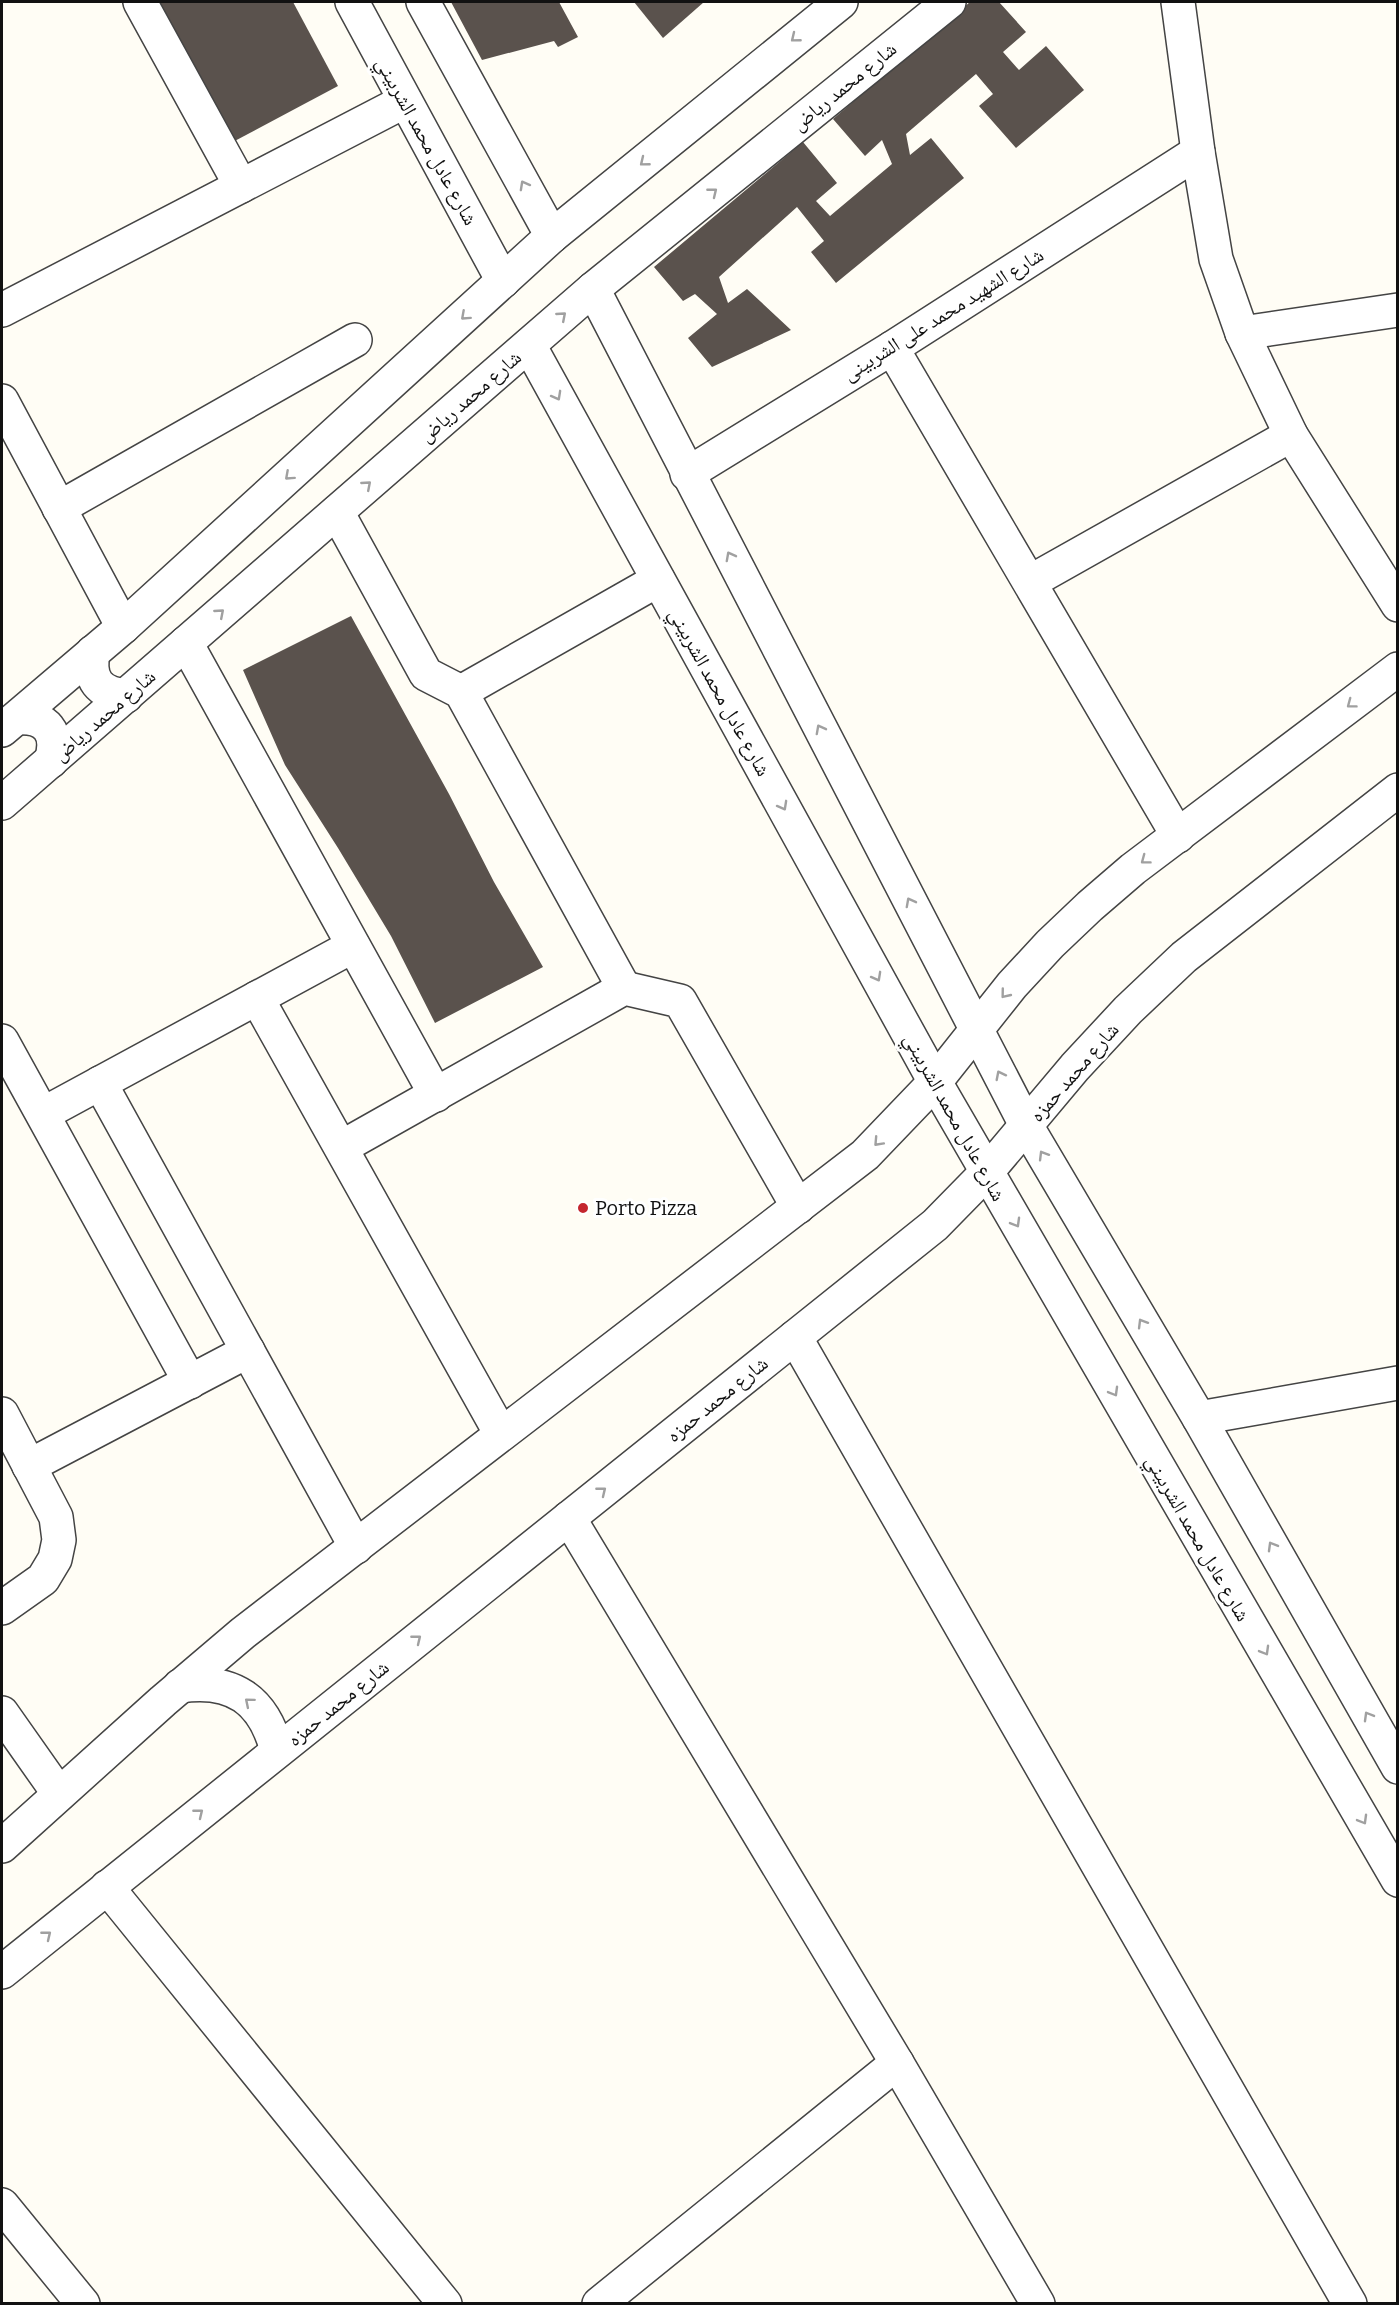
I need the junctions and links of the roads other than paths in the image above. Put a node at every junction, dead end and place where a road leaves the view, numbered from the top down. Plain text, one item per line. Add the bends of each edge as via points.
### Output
1 (140, 2) edge
2 (352, 2) edge
3 (423, 2) edge
4 (841, 2) edge
5 (949, 2) edge
6 (1178, 2) edge
7 (405, 101) junction
8 (1198, 152) junction
9 (241, 186) junction
10 (552, 236) junction
11 (503, 281) junction
12 (593, 289) junction
13 (2, 310) edge
14 (1398, 310) edge
15 (1242, 333) junction
16 (355, 340) dead end
17 (529, 345) junction
18 (892, 348) junction
19 (2, 401) edge
20 (1292, 435) junction
21 (687, 474) junction
22 (60, 508) junction
23 (337, 512) junction
24 (658, 580) junction
25 (1030, 582) junction
26 (1398, 605) edge
27 (123, 627) junction
28 (186, 643) junction
29 (93, 652) junction
30 (1398, 669) edge
31 (461, 692) junction
32 (126, 696) junction
33 (9, 724) edge
34 (51, 761) junction
35 (1398, 790) edge
36 (2, 803) edge
37 (1178, 836) junction
38 (353, 946) junction
39 (624, 988) junction
40 (257, 998) junction
41 (977, 1029) junction
42 (2, 1041) edge
43 (935, 1082) junction
44 (100, 1083) junction
45 (436, 1095) junction
46 (43, 1114) junction
47 (1027, 1127) junction
48 (342, 1147) junction
49 (986, 1173) junction
50 (798, 1207) junction
51 (795, 1337) junction
52 (248, 1351) junction
53 (190, 1382) junction
54 (1398, 1383) edge
55 (2, 1414) edge
56 (1198, 1418) junction
57 (501, 1434) junction
58 (29, 1466) junction
59 (568, 1518) junction
60 (356, 1546) junction
61 (2, 1608) edge
62 (180, 1686) junction
63 (2, 1713) edge
64 (277, 1751) junction
65 (1398, 1767) edge
66 (59, 1794) junction
67 (2, 1846) edge
68 (1398, 1880) edge
69 (107, 1887) junction
70 (2, 1972) edge
71 (897, 2063) junction
72 (2, 2205) edge
73 (1025, 2298) edge
74 (83, 2304) edge
75 (445, 2304) edge
76 (598, 2304) edge
77 (1350, 2304) edge

1 - 9 street
2 - 7 street, شارع عادل محمد الشربيني
10 -> 3 street
4 -> 10 street
12 -> 5 street, شارع محمد رياض
6 - 8 street
7 - 9 street
7 - 11 street, شارع عادل محمد الشربيني
8 - 15 street via 1216,259
8 - 18 street, شارع الشهيد محمد على الشربينى
9 - 13 street
10 - 11 street
11 -> 27 street
17 -> 12 street, شارع محمد رياض
12 - 21 street
14 - 15 street
15 - 20 street
16 - 22 street
23 -> 17 street, شارع محمد رياض
17 -> 24 street, شارع عادل محمد الشربيني
18 - 21 street, شارع الشهيد محمد على الشربينى
18 - 25 street
19 - 22 street
20 - 25 street
20 - 26 street
41 -> 21 street
22 - 27 street
28 -> 23 street, شارع محمد رياض
23 - 31 street via 426,674
24 - 31 street
24 -> 43 street, شارع عادل محمد الشربيني
25 - 37 street
27 - 29 street
28 - 32 street, شارع محمد رياض
28 - 38 street
29 - 32 street via 93,678 102,688
29 - 33 street
30 -> 37 street
31 - 39 street
32 - 34 street, شارع محمد رياض
33 - 34 street via 31,717 43,723 52,734 55,748
34 - 36 street, شارع محمد رياض
35 - 47 street, شارع محمد حمزه via 1184,957 1075,1067
37 -> 41 street via 1133,869 1066,928
38 - 40 street
38 - 45 street
39 - 45 street
39 - 50 street via 680,1001
40 - 44 street
40 - 48 street
41 - 43 street
47 -> 41 street
42 - 46 street
43 - 49 street, شارع عادل محمد الشربيني
43 -> 50 street via 865,1155
44 - 46 street
44 - 52 street
45 - 48 street
46 - 53 street
47 - 49 street, شارع محمد حمزه
56 -> 47 street
48 - 57 street
49 - 51 street, شارع محمد حمزه via 935,1225
49 -> 68 street, شارع عادل محمد الشربيني
50 - 57 street
59 -> 51 street, شارع محمد حمزه
51 - 77 street
52 - 53 street
52 - 60 street
53 - 58 street
54 - 56 street
55 - 58 street
65 -> 56 street
57 - 60 street
58 - 61 street via 56,1517 59,1540 55,1559 43,1579
64 -> 59 street, شارع محمد حمزه
59 - 71 street
60 - 62 street
64 -> 62 street via 272,1730 260,1710 243,1696 201,1683
62 - 66 street
63 - 66 street
69 -> 64 street, شارع محمد حمزه
66 - 67 street
70 -> 69 street, شارع محمد حمزه
69 - 75 street
71 - 73 street
71 - 76 street
72 - 74 street

